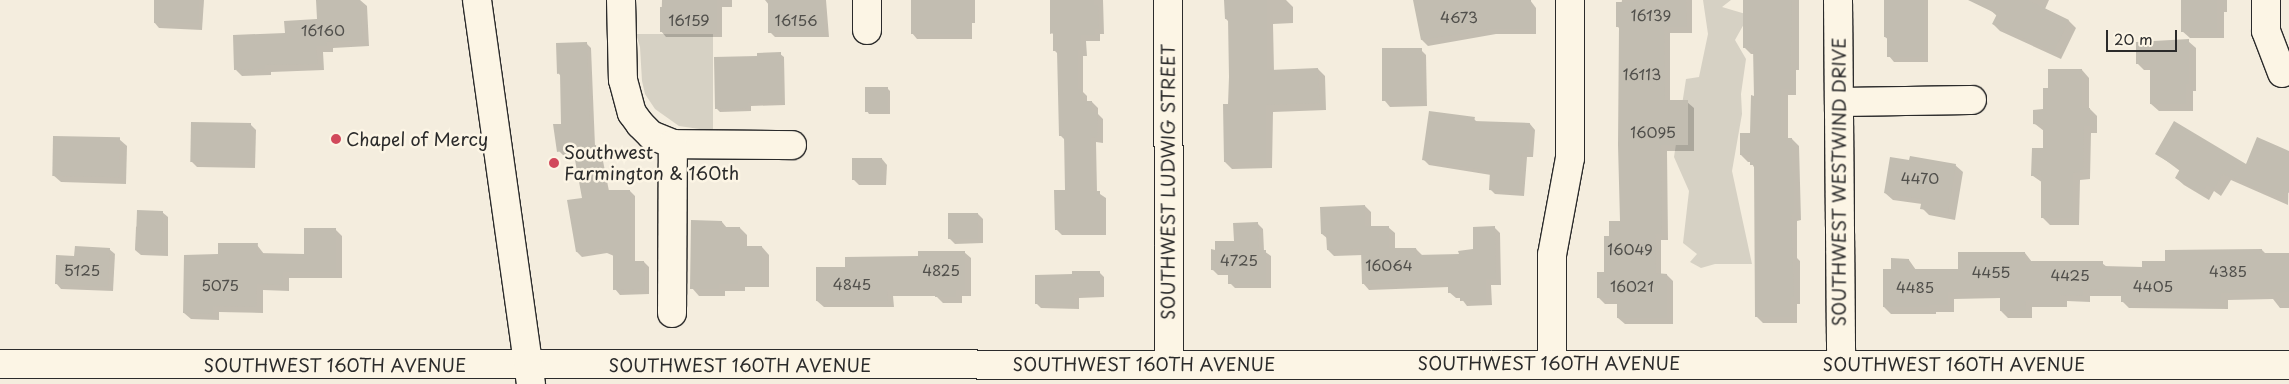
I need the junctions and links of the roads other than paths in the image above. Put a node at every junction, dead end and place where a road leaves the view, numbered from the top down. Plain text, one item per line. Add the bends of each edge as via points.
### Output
1 (477, 0) edge
2 (621, 0) edge
3 (867, 0) edge
4 (1168, 0) edge
5 (1570, 0) edge
6 (1838, 0) edge
7 (2266, 0) edge
8 (867, 30) dead end
9 (2282, 73) dead end
10 (1972, 100) dead end
11 (1839, 102) junction
12 (673, 144) junction
13 (792, 145) dead end
14 (672, 313) dead end
15 (1169, 363) junction
16 (1552, 363) junction
17 (1841, 363) junction
18 (0, 364) edge
19 (2289, 365) edge
20 (1332, 373) edge
21 (1977, 374) edge
22 (2156, 374) edge
23 (530, 375) edge

1 - 23 street
2 - 12 street via 623,80 632,113 651,135
3 - 8 street
4 - 15 street, SOUTHWEST LUDWIG STREET
5 - 16 street via 1570,158 1552,255
6 - 11 street, SOUTHWEST WESTWIND DRIVE
7 - 9 street via 2266,31
10 - 11 street
11 - 17 street, SOUTHWEST WESTWIND DRIVE
12 - 13 street
12 - 14 street
15 - 20 street, SOUTHWEST 160TH AVENUE
15 - 23 street, SOUTHWEST 160TH AVENUE
16 - 17 street, SOUTHWEST 160TH AVENUE
16 - 20 street, SOUTHWEST 160TH AVENUE
17 - 21 street, SOUTHWEST 160TH AVENUE
18 - 23 street, SOUTHWEST 160TH AVENUE
19 - 22 street, SOUTHWEST 160TH AVENUE
21 - 22 street, SOUTHWEST 160TH AVENUE

